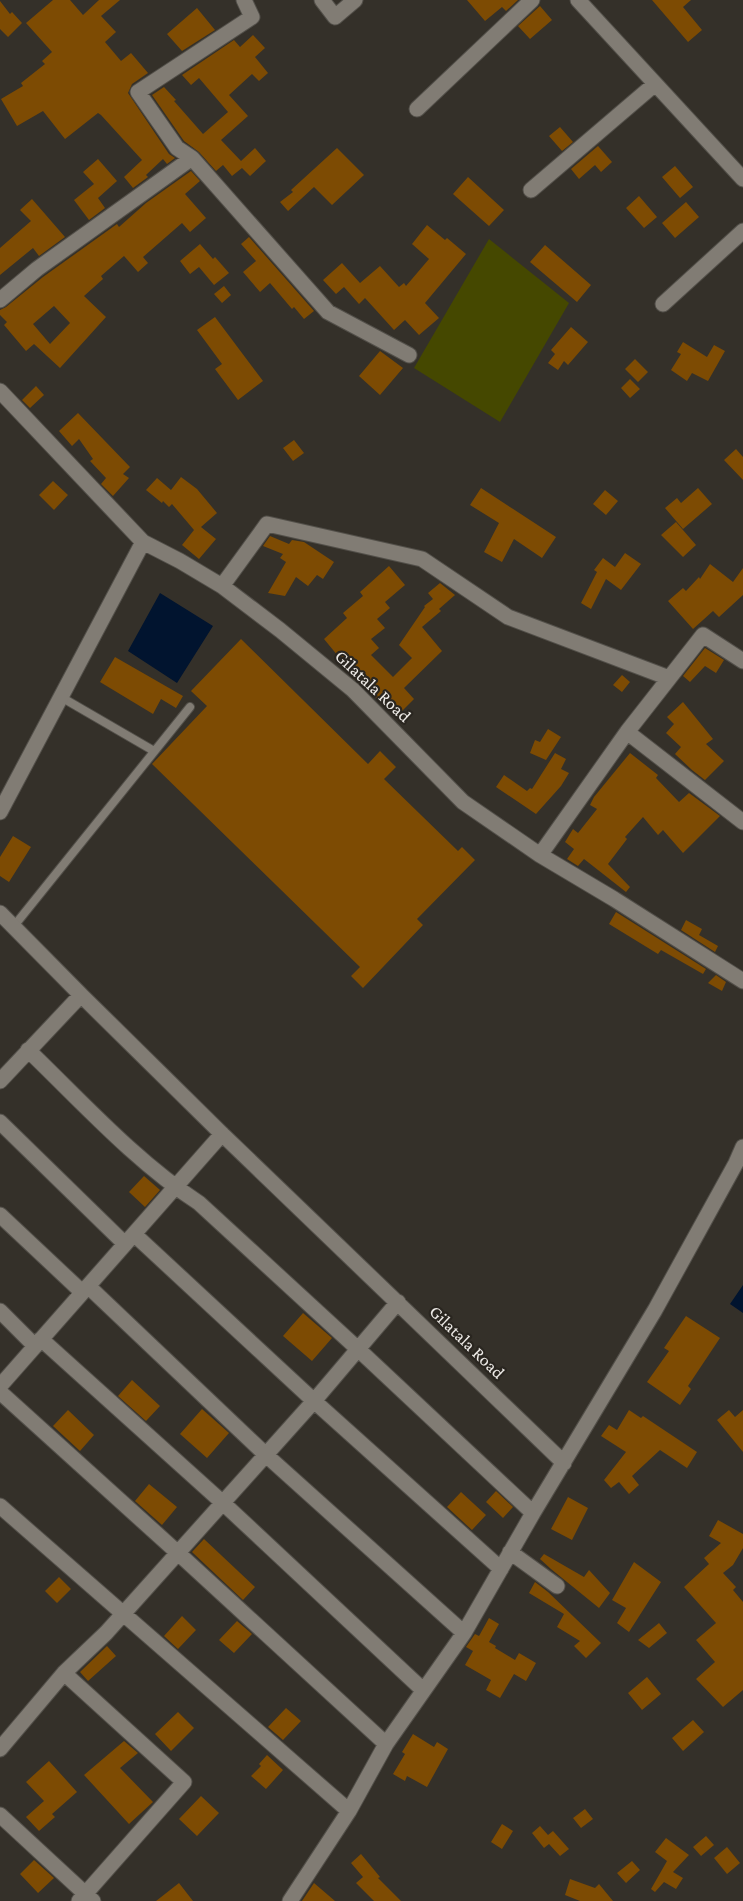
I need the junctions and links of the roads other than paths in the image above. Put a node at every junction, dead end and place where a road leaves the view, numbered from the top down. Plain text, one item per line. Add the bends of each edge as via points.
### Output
1 (244, 0) edge
2 (322, 0) edge
3 (355, 0) edge
4 (532, 0) edge
5 (578, 0) edge
6 (656, 84) junction
7 (417, 109) dead end
8 (192, 158) junction
9 (740, 170) edge
10 (531, 190) dead end
11 (742, 233) edge
12 (0, 300) edge
13 (663, 304) dead end
14 (409, 355) dead end
15 (0, 391) edge
16 (143, 542) junction
17 (222, 586) junction
18 (743, 661) edge
19 (669, 678) junction
20 (61, 697) junction
21 (190, 707) dead end
22 (627, 732) junction
23 (154, 751) junction
24 (0, 812) edge
25 (743, 822) edge
26 (540, 855) junction
27 (0, 913) edge
28 (14, 926) junction
29 (743, 981) edge
30 (81, 995) junction
31 (28, 1050) junction
32 (0, 1081) edge
33 (0, 1122) edge
34 (222, 1134) junction
35 (743, 1147) edge
36 (175, 1187) junction
37 (0, 1215) edge
38 (130, 1239) junction
39 (85, 1289) junction
40 (398, 1302) junction
41 (0, 1311) edge
42 (38, 1342) junction
43 (359, 1350) junction
44 (0, 1386) edge
45 (0, 1392) edge
46 (315, 1401) junction
47 (266, 1455) junction
48 (564, 1463) junction
49 (223, 1503) junction
50 (0, 1506) edge
51 (533, 1513) junction
52 (178, 1552) junction
53 (510, 1552) junction
54 (501, 1569) junction
55 (557, 1586) dead end
56 (123, 1614) junction
57 (464, 1633) junction
58 (64, 1673) junction
59 (423, 1690) junction
60 (386, 1744) junction
61 (0, 1749) edge
62 (349, 1811) junction
63 (0, 1815) edge
64 (86, 1899) edge
65 (290, 1901) edge

1 - 8 street via 252,17 138,92 177,148
2 - 3 street via 335,17
4 - 7 street
5 - 6 street
6 - 9 street
6 - 10 street
8 - 12 street
8 - 14 street via 328,312
11 - 13 street
15 - 16 street, Gilatala Road
16 - 17 street, Gilatala Road
16 - 20 street
17 - 19 street via 267,524 422,559 508,617
17 - 26 street, Gilatala Road via 353,690 463,802
18 - 19 street via 703,635
19 - 22 street
20 - 23 lane
20 - 24 street
21 - 23 lane
22 - 25 street
22 - 26 street
23 - 28 lane
26 - 29 street, Gilatala Road
27 - 28 street, Gilatala Road
28 - 30 street, Gilatala Road
30 - 31 street
30 - 34 street, Gilatala Road
31 - 32 street
31 - 36 street
33 - 38 street
34 - 36 street
34 - 40 street, Gilatala Road
35 - 48 street via 660,1300
36 - 38 street
36 - 43 street via 199,1203
37 - 39 street
38 - 39 street
38 - 46 street
39 - 42 street
39 - 47 street
40 - 43 street
40 - 48 street, Gilatala Road
41 - 42 street
42 - 44 street
42 - 49 street
43 - 46 street
43 - 51 street
45 - 52 street
46 - 47 street
46 - 54 street
47 - 49 street
47 - 57 street
48 - 51 street
49 - 52 street
49 - 59 street
50 - 56 street
51 - 53 street
52 - 56 street
52 - 60 street
53 - 54 street
53 - 55 street
54 - 57 street
56 - 58 street
56 - 62 street
57 - 59 street
58 - 61 street
58 - 64 street via 184,1782
59 - 60 street
60 - 62 street
62 - 65 street
63 - 64 street

